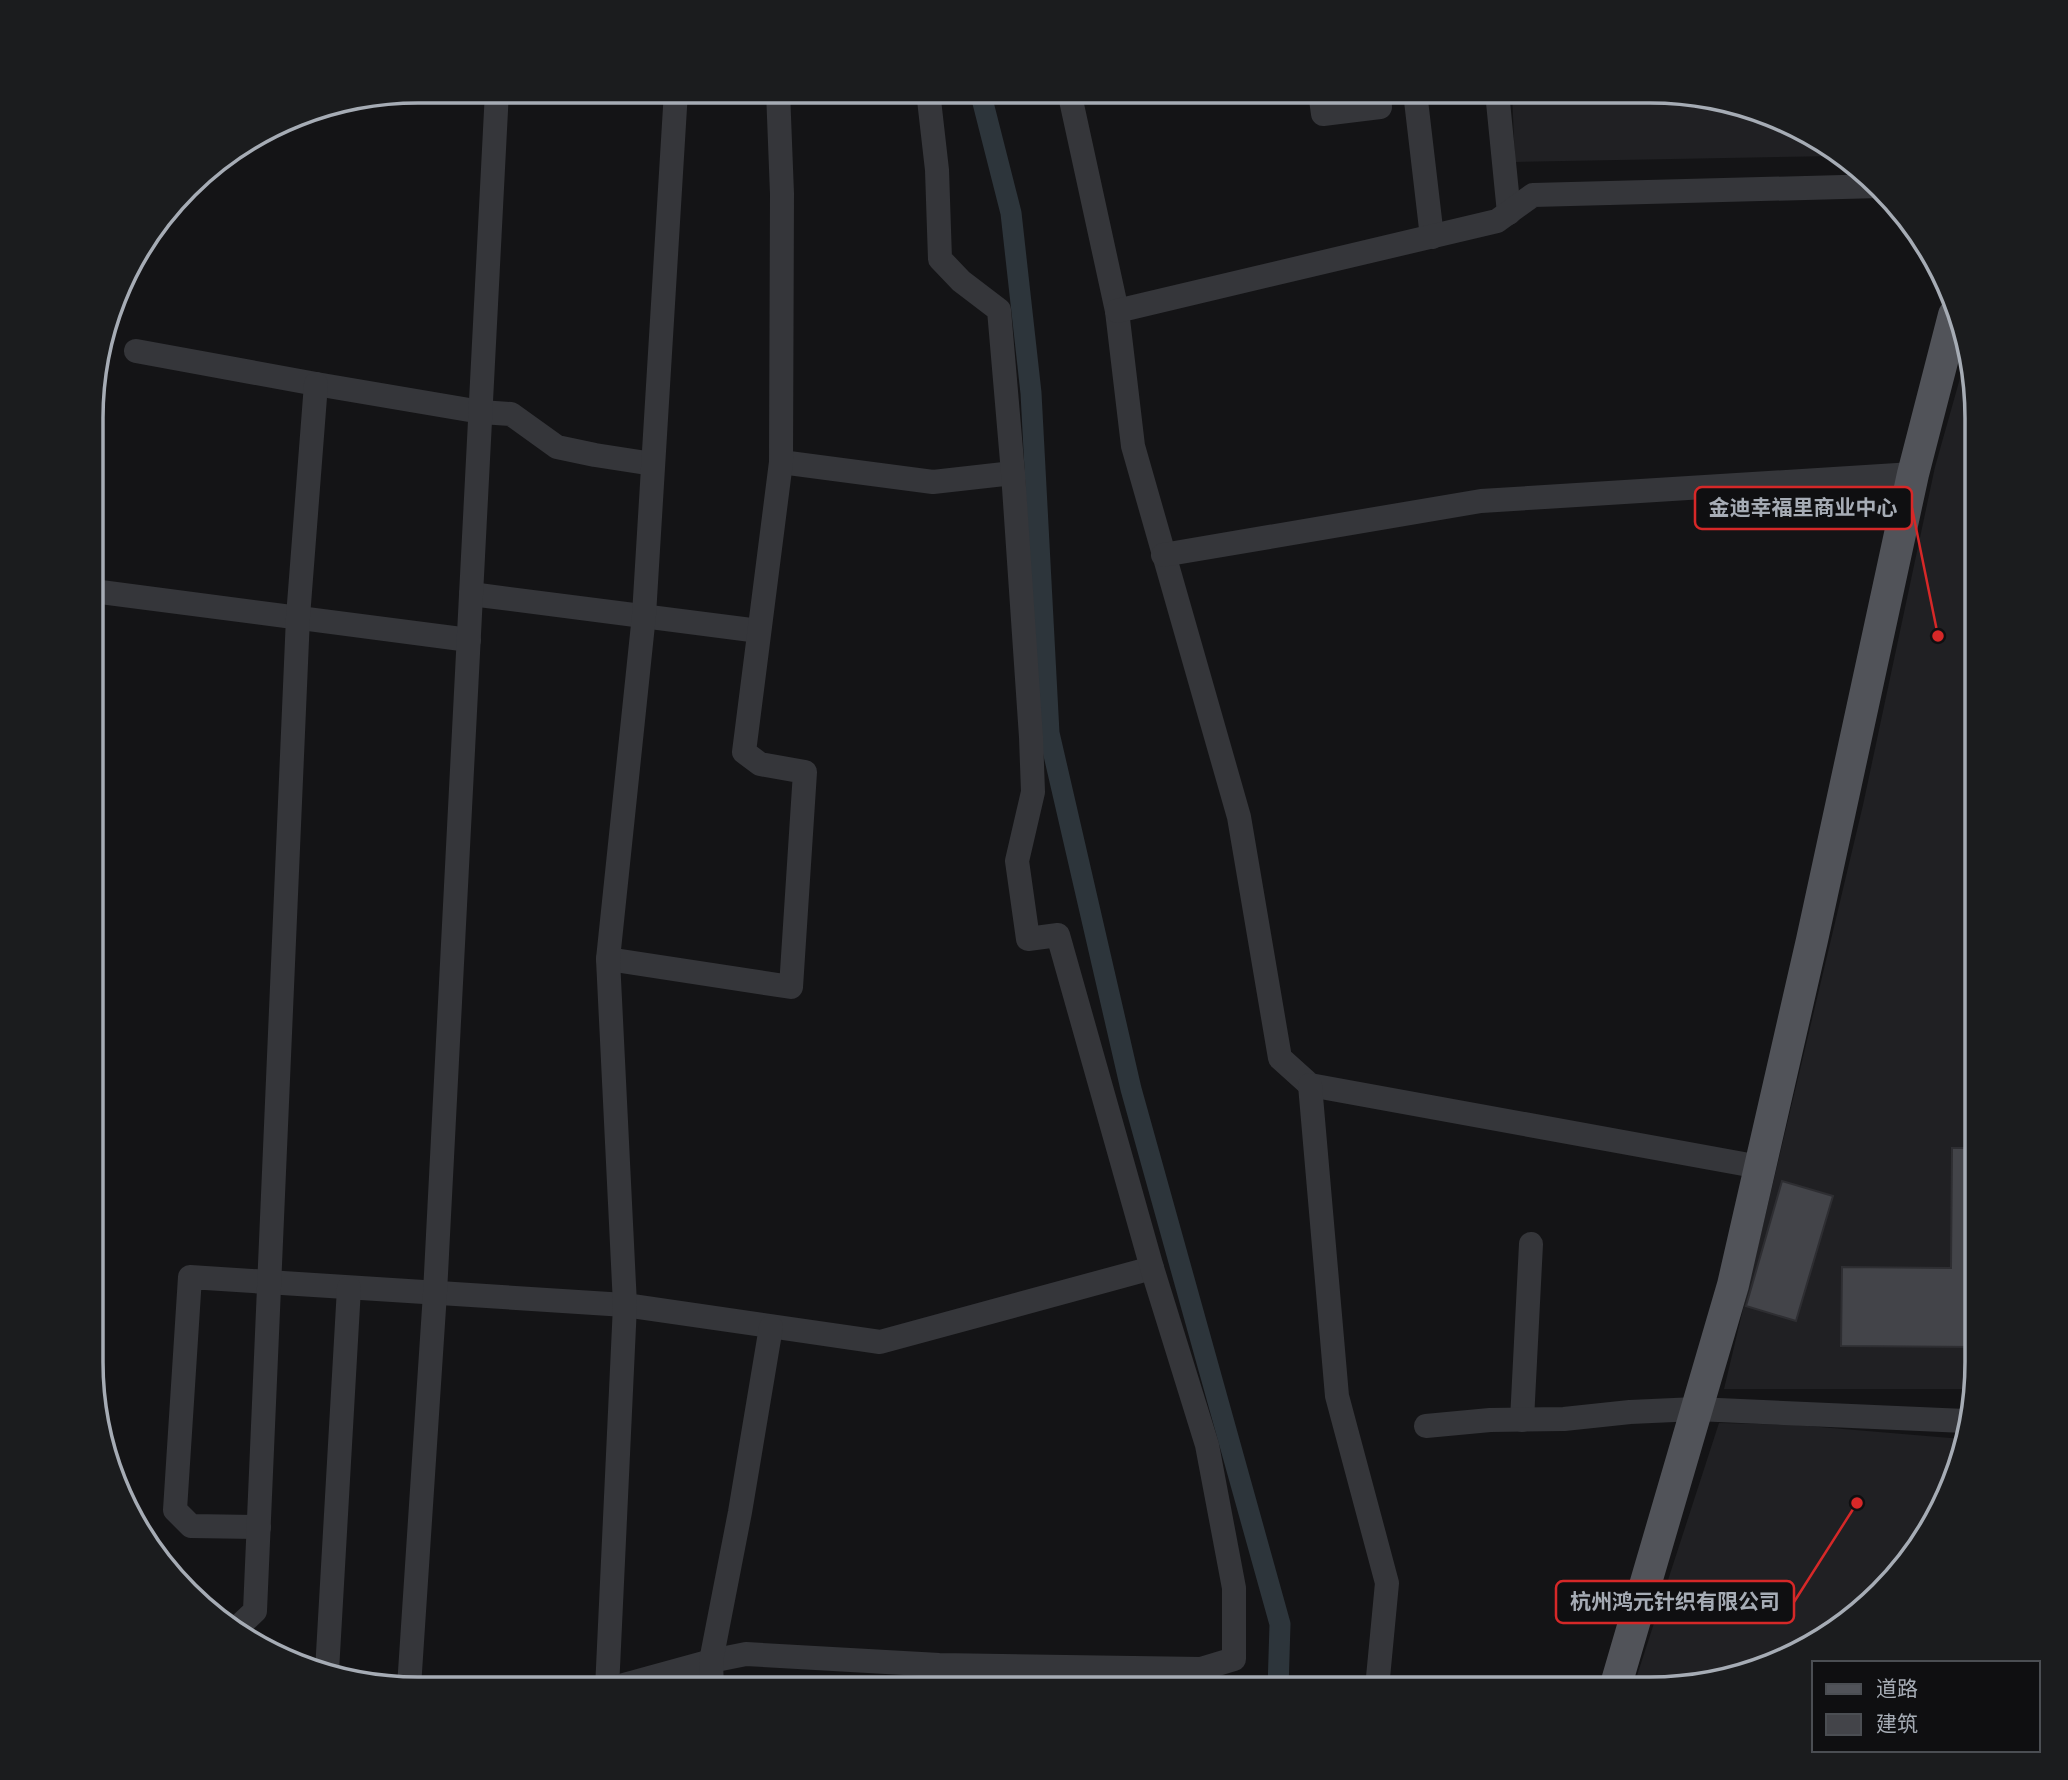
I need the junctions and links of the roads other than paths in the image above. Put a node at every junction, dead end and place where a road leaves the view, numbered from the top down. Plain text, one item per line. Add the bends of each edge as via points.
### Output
1 (496, 103) edge
2 (675, 103) edge
3 (778, 103) edge
4 (929, 103) edge
5 (1072, 103) edge
6 (1322, 103) edge
7 (1379, 103) edge
8 (1416, 103) edge
9 (1498, 103) edge
10 (1864, 186) edge
11 (1509, 213) junction
12 (1432, 237) junction
13 (1117, 311) junction
14 (1951, 327) edge
15 (136, 351) dead end
16 (316, 384) junction
17 (481, 412) junction
18 (781, 463) junction
19 (653, 464) junction
20 (1013, 473) junction
21 (1913, 474) junction
22 (1163, 555) junction
23 (103, 591) edge
24 (471, 594) junction
25 (644, 615) junction
26 (298, 617) junction
27 (759, 631) junction
28 (469, 640) junction
29 (608, 959) junction
30 (1310, 1086) junction
31 (1760, 1167) junction
32 (1531, 1244) dead end
33 (1152, 1268) junction
34 (270, 1283) junction
35 (349, 1288) junction
36 (435, 1293) junction
37 (625, 1305) junction
38 (771, 1326) junction
39 (1696, 1409) junction
40 (1522, 1420) junction
41 (1959, 1421) edge
42 (1426, 1426) dead end
43 (259, 1527) junction
44 (242, 1623) edge
45 (327, 1663) edge
46 (711, 1675) edge
47 (410, 1677) edge
48 (609, 1677) edge
49 (1378, 1677) edge
50 (1618, 1677) edge

1 - 17 street
2 - 19 street
3 - 18 street
4 - 20 street via 940,259 999,310
5 - 13 street
6 - 7 street via 1323,114 1380,107
8 - 12 street
9 - 11 street
10 - 11 street via 1533,195
11 - 12 street via 1497,221
12 - 13 street
13 - 22 street via 1133,446
14 - 21 main road
15 - 16 street
16 - 17 street
16 - 26 street
17 - 19 street via 511,414 557,447
17 - 24 street
18 - 20 street via 933,482
18 - 27 street
19 - 25 street
20 - 33 street via 1033,792 1017,861 1028,939 1058,935
21 - 22 street via 1481,501
21 - 31 main road
22 - 30 street via 1239,817 1280,1058
23 - 26 street
24 - 25 street
24 - 28 street
25 - 27 street
25 - 29 street
26 - 28 street
26 - 34 street
27 - 29 street via 744,752 760,764 805,772 791,987
28 - 36 street
29 - 37 street
30 - 31 street
30 - 49 street via 1337,1396 1387,1583
31 - 39 main road via 1733,1285
32 - 40 street
33 - 38 street via 880,1342
33 - 46 street via 1208,1445 1234,1588 1234,1659 1201,1669 939,1665 746,1654
34 - 35 street
34 - 43 street
34 - 43 street via 190,1277 175,1510 191,1526
35 - 36 street
35 - 45 street
36 - 37 street
36 - 47 street
37 - 38 street
37 - 48 street
38 - 46 street
39 - 40 street
39 - 41 street
39 - 50 main road
40 - 42 street
43 - 44 street via 255,1611

